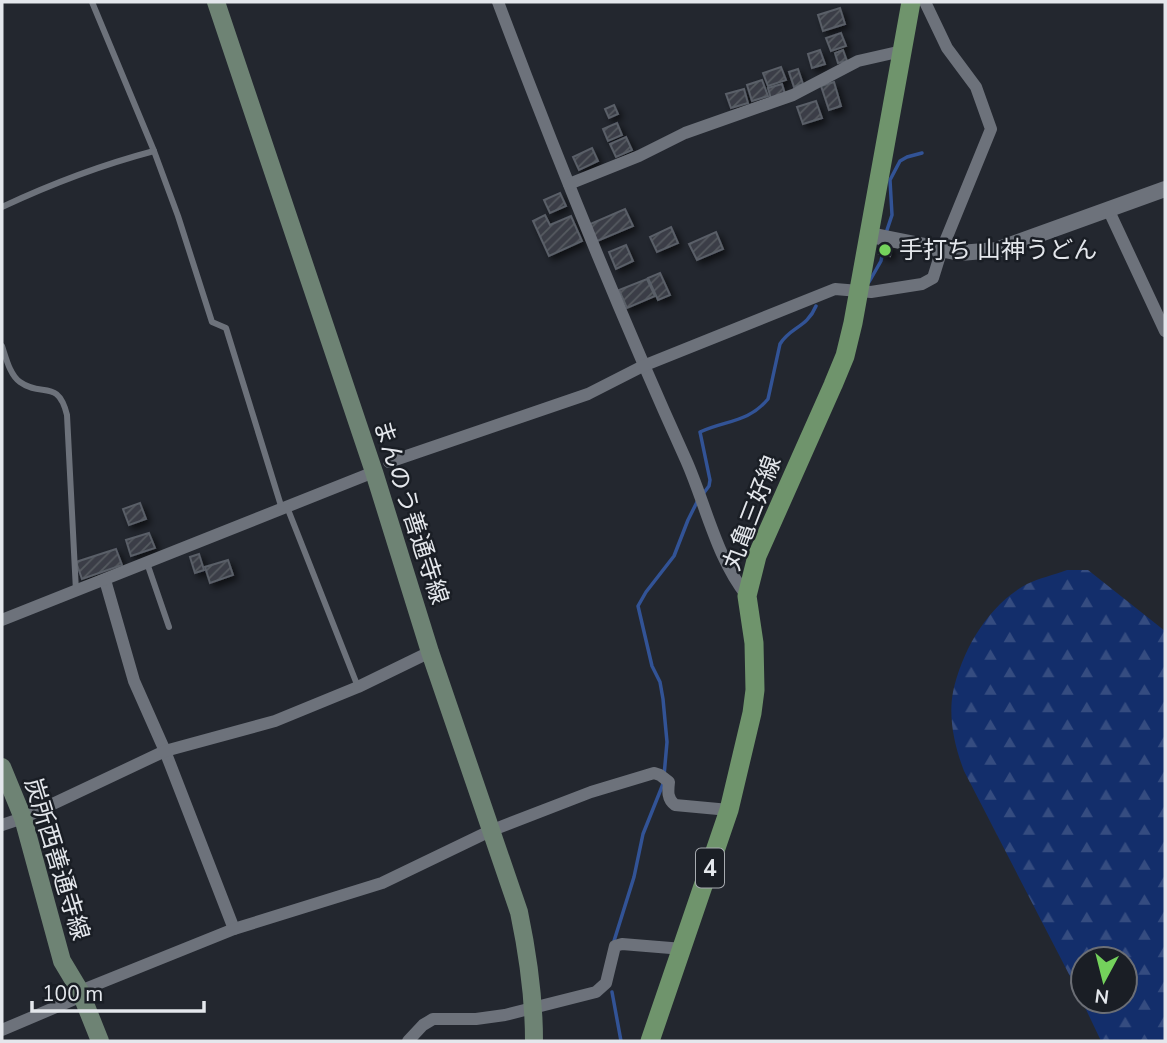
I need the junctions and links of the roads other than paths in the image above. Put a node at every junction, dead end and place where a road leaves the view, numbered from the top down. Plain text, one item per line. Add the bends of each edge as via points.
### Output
1 (92, 2) edge
2 (216, 2) edge
3 (498, 2) edge
4 (911, 2) edge
5 (925, 2) edge
6 (902, 51) junction
7 (154, 152) junction
8 (569, 184) junction
9 (1165, 189) edge
10 (2, 207) edge
11 (1109, 211) junction
12 (880, 237) junction
13 (942, 249) junction
14 (859, 293) junction
15 (1165, 331) edge
16 (2, 346) edge
17 (643, 366) junction
18 (381, 467) junction
19 (285, 508) junction
20 (147, 563) junction
21 (105, 580) junction
22 (76, 591) junction
23 (747, 596) junction
24 (2, 620) edge
25 (169, 627) dead end
26 (430, 652) junction
27 (358, 687) junction
28 (165, 751) junction
29 (2, 767) edge
30 (729, 810) junction
31 (23, 818) junction
32 (2, 825) edge
33 (490, 831) junction
34 (234, 929) junction
35 (683, 949) junction
36 (81, 994) junction
37 (534, 1006) junction
38 (2, 1030) edge
39 (100, 1041) edge
40 (408, 1041) edge
41 (534, 1041) edge
42 (650, 1041) edge

1 - 7 lane
2 - 18 main road, まんのう善通寺線
3 - 8 street
4 - 6 main road, 丸亀三好線 / 4
5 - 13 street via 947,48 976,87 991,129
6 - 8 street via 858,61 793,95 685,133
6 - 12 main road, 丸亀三好線 / 4
7 - 10 lane via 48,185
7 - 19 lane via 212,322 226,328
8 - 17 street
9 - 11 street
11 - 13 street via 996,250 960,253
11 - 15 street
12 - 13 street
12 - 14 main road, 丸亀三好線 / 4
13 - 14 street via 933,278 922,284
14 - 17 street via 835,289
14 - 23 main road, 丸亀三好線 / 4 via 845,356 757,556
16 - 22 lane via 20,383 56,392 64,402
17 - 18 street via 588,394
17 - 23 street via 731,576
18 - 19 street
18 - 26 main road, まんのう善通寺線
19 - 20 street
19 - 27 lane
20 - 21 street
20 - 25 lane
21 - 22 street
21 - 28 street via 134,681
22 - 24 street
23 - 30 main road, 丸亀三好線 / 4 via 755,690
26 - 27 street
26 - 33 main road, まんのう善通寺線
27 - 28 street via 275,721
28 - 31 street
28 - 34 street
29 - 31 main road, 炭所西善通寺線
30 - 33 street via 675,805 670,802 669,782 654,773
30 - 35 main road, 丸亀三好線 / 4
31 - 32 street
31 - 36 main road, 炭所西善通寺線 via 62,961
33 - 34 street via 382,883
33 - 37 main road, まんのう善通寺線 via 519,912
34 - 36 street
35 - 37 street via 615,946 606,983 596,992
35 - 42 main road, 丸亀三好線 / 4
36 - 38 street
36 - 39 main road, 炭所西善通寺線
37 - 40 street via 476,1019 433,1019
37 - 41 main road, まんのう善通寺線

